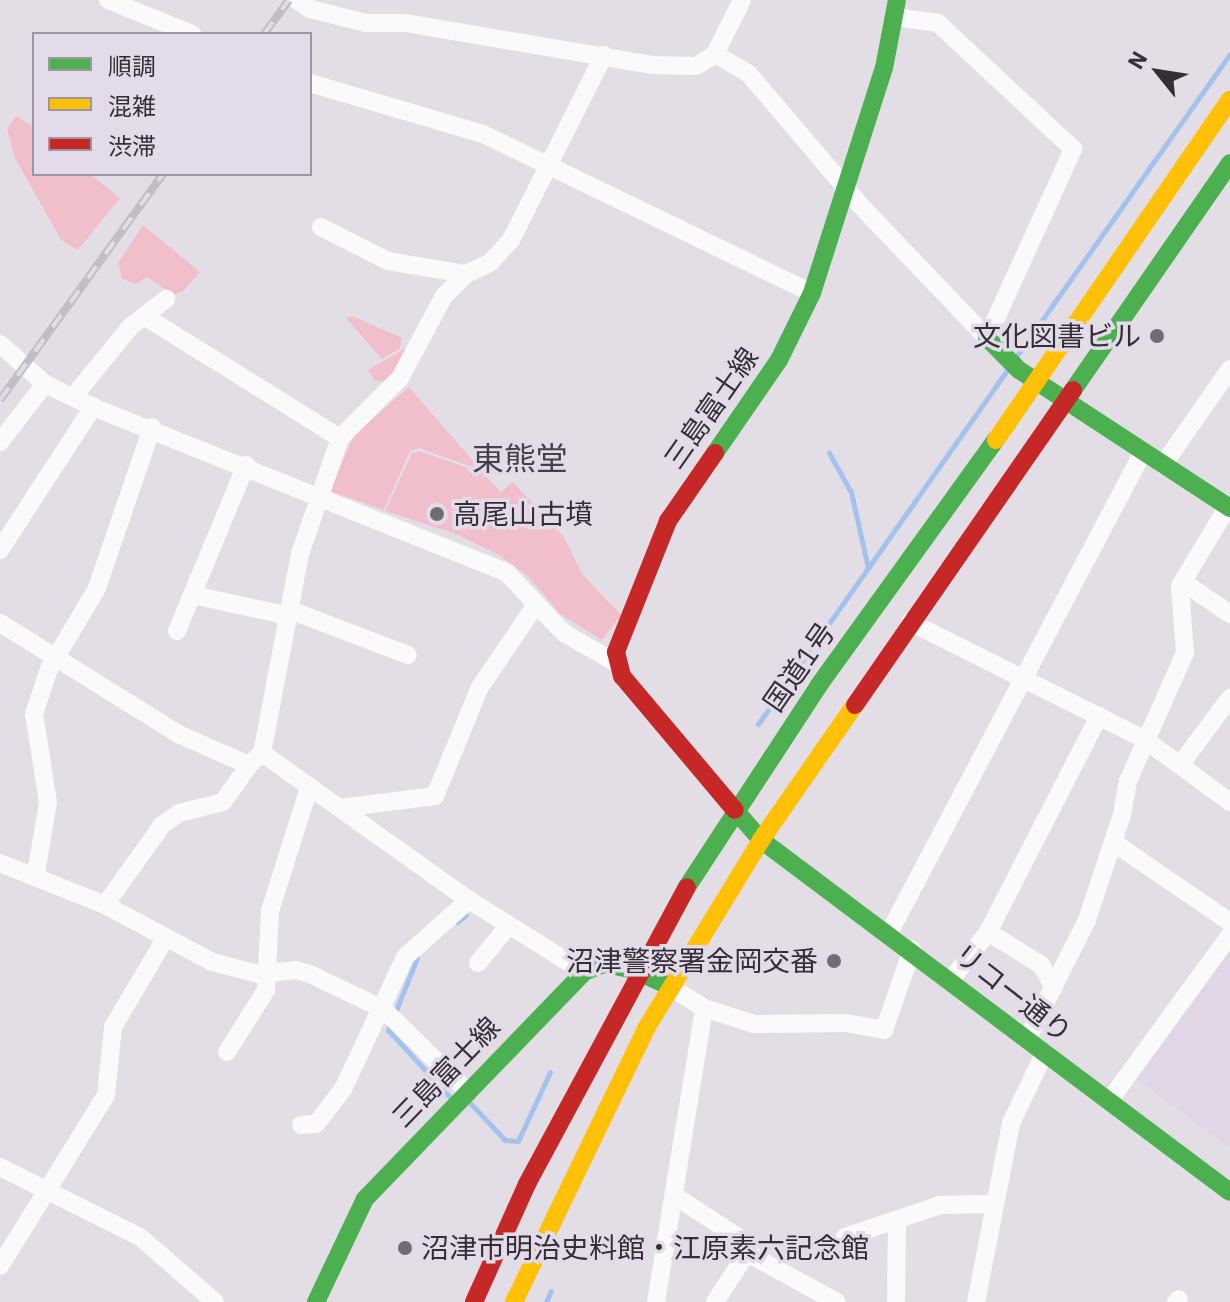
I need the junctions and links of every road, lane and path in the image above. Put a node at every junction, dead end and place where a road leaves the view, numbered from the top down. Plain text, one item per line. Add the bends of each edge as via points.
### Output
1 (108, 0) edge
2 (297, 0) edge
3 (742, 0) edge
4 (897, 8) edge
5 (187, 32) edge
6 (715, 54) junction
7 (604, 55) junction
8 (312, 84) edge
9 (1230, 100) edge
10 (1230, 163) edge
11 (551, 165) junction
12 (848, 187) junction
13 (321, 227) dead end
14 (466, 274) junction
15 (812, 293) junction
16 (166, 299) dead end
17 (144, 316) junction
18 (987, 338) junction
19 (1, 346) edge
20 (1230, 369) edge
21 (1039, 381) junction
22 (45, 384) junction
23 (73, 397) junction
24 (1066, 399) junction
25 (93, 407) junction
26 (152, 427) junction
27 (340, 438) junction
28 (0, 442) edge
29 (1143, 452) junction
30 (246, 465) junction
31 (1163, 465) junction
32 (322, 496) junction
33 (1229, 507) edge
34 (0, 550) edge
35 (1183, 582) junction
36 (193, 595) junction
37 (535, 606) junction
38 (290, 613) junction
39 (1230, 614) edge
40 (910, 622) junction
41 (0, 623) edge
42 (177, 631) dead end
43 (408, 655) dead end
44 (56, 658) junction
45 (616, 663) junction
46 (1023, 676) junction
47 (1230, 698) edge
48 (1099, 716) junction
49 (1144, 739) junction
50 (256, 759) junction
51 (1180, 765) junction
52 (309, 788) junction
53 (1230, 802) edge
54 (340, 808) junction
55 (735, 810) junction
56 (761, 840) junction
57 (1113, 842) junction
58 (0, 863) edge
59 (36, 873) junction
60 (469, 900) junction
61 (105, 905) junction
62 (1230, 922) edge
63 (509, 925) junction
64 (988, 932) junction
65 (889, 933) junction
66 (1230, 935) edge
67 (165, 939) junction
68 (912, 950) junction
69 (478, 963) dead end
70 (634, 970) junction
71 (584, 972) junction
72 (270, 973) junction
73 (951, 980) junction
74 (671, 987) junction
75 (1054, 988) junction
76 (704, 1008) junction
77 (383, 1009) junction
78 (1027, 1039) junction
79 (227, 1052) dead end
80 (1044, 1054) junction
81 (466, 1090) junction
82 (1109, 1101) junction
83 (301, 1125) dead end
84 (0, 1167) edge
85 (47, 1188) junction
86 (1230, 1192) edge
87 (675, 1196) junction
88 (992, 1204) junction
89 (897, 1220) junction
90 (845, 1237) dead end
91 (748, 1254) junction
92 (0, 1266) edge
93 (215, 1302) edge
94 (316, 1302) edge
95 (474, 1302) edge
96 (514, 1302) edge
97 (656, 1302) edge
98 (715, 1302) edge
99 (837, 1302) edge
100 (896, 1302) edge
101 (976, 1302) edge

1 - 5 street
2 - 7 street via 318,12 366,23 406,23
3 - 6 street
4 - 12 main road, 三島富士線
4 - 18 street via 938,23 1073,149
6 - 7 street via 709,61 680,68
6 - 12 street via 749,74
7 - 11 street
8 - 11 street via 483,134
9 - 21 main road, 国道1号
10 - 24 main road
11 - 14 street via 511,240 490,263
11 - 15 street
12 - 15 main road, 三島富士線
12 - 18 street
13 - 14 street via 388,261
14 - 27 street via 444,296 400,378
15 - 45 main road, 三島富士線 via 779,360 668,521 621,635
16 - 17 street
17 - 23 street via 104,354
17 - 27 street
18 - 21 main road via 1019,370
19 - 22 street
20 - 31 street
21 - 24 main road
21 - 55 main road, 国道1号
22 - 23 street
22 - 28 street
23 - 25 street
24 - 29 main road
24 - 40 main road
25 - 26 street
25 - 34 street
26 - 30 street
26 - 44 street via 97,588
27 - 32 street
29 - 31 main road
29 - 46 street
30 - 32 street
30 - 36 street
31 - 33 main road
32 - 37 street via 507,573
32 - 38 street via 300,554
33 - 35 street
35 - 39 street
35 - 49 street via 1178,607 1185,653
36 - 38 street
36 - 42 street
37 - 45 street via 580,645
37 - 54 street via 480,687 435,796
38 - 43 street
38 - 50 street
40 - 46 street
40 - 56 main road
41 - 44 street
44 - 50 street via 136,712
44 - 59 street via 34,714 48,802
45 - 55 main road
46 - 48 street
46 - 65 street
47 - 51 street
48 - 49 street
48 - 64 street
49 - 51 street
49 - 57 street
50 - 52 street
50 - 61 street via 223,802 179,813 162,825
51 - 53 street
52 - 54 street
52 - 72 street via 270,911
54 - 60 street
55 - 56 main road, リコー通り
55 - 70 main road, 国道1号
56 - 65 main road, リコー通り
56 - 74 main road
57 - 62 street
57 - 75 street via 1087,920
58 - 59 street
59 - 61 street
60 - 63 street
60 - 77 street via 405,957
61 - 67 street
63 - 69 street
63 - 71 street
64 - 73 street
64 - 75 street via 1041,965
65 - 68 main road, リコー通り
66 - 82 street
67 - 72 street via 212,962
67 - 85 street via 113,1027 106,1095
68 - 73 main road, リコー通り
68 - 76 street via 884,1030 846,1023 754,1024
70 - 71 main road via 604,964
70 - 74 main road
70 - 95 main road, 国道1号
71 - 81 main road, 三島富士線
72 - 77 street via 312,975
72 - 79 street via 254,1014
73 - 78 main road, リコー通り
74 - 76 street
74 - 96 main road via 559,1200
75 - 78 street
76 - 87 street
77 - 81 street
77 - 83 street via 343,1089 316,1124
78 - 80 main road, リコー通り
80 - 82 main road, リコー通り
80 - 88 street via 1011,1123
81 - 94 main road, 三島富士線 via 365,1199
82 - 86 main road, リコー通り
84 - 85 street
85 - 92 street
85 - 93 street via 159,1250
87 - 91 street via 744,1241
87 - 97 street
88 - 89 street via 940,1205
88 - 101 street
89 - 90 street
89 - 100 street
91 - 98 street
91 - 99 street

